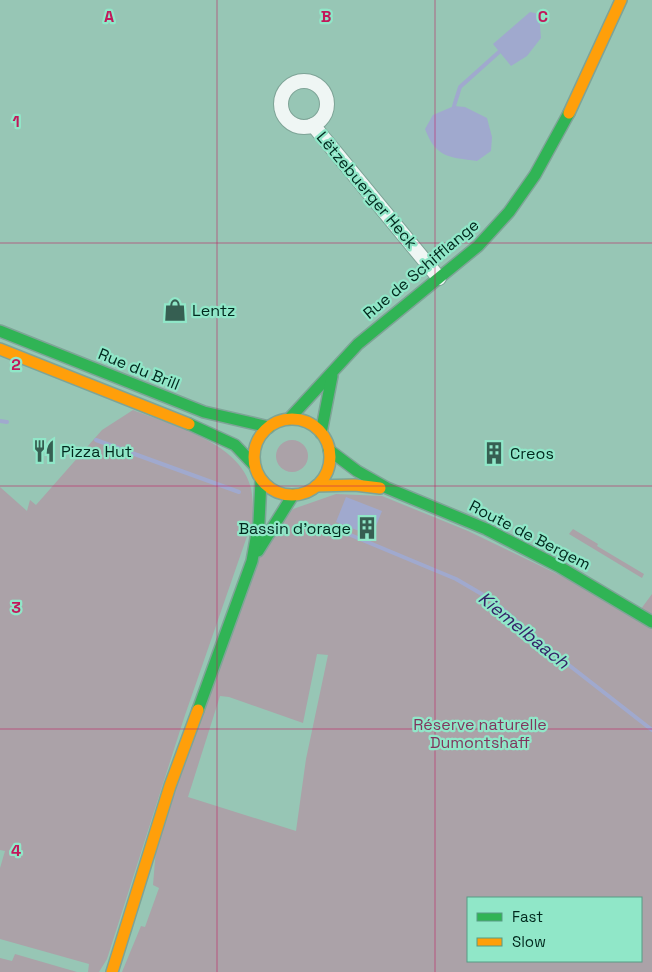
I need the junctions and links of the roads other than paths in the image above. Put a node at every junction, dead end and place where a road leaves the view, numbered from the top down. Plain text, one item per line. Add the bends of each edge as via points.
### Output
1 (621, 0) edge
2 (313, 125) dead end
3 (439, 278) junction
4 (0, 331) edge
5 (0, 349) edge
6 (333, 373) junction
7 (289, 419) junction
8 (269, 427) junction
9 (321, 433) junction
10 (329, 450) junction
11 (254, 465) junction
12 (261, 480) junction
13 (316, 486) junction
14 (387, 488) junction
15 (293, 495) junction
16 (252, 561) junction
17 (652, 622) edge
18 (112, 972) edge

1 - 3 main road, Rue de Schifflange via 566,120 535,175 509,212 478,246
2 - 3 street, Lëtzebuerger Heck
3 - 6 main road, Rue de Schifflange via 358,344
4 - 8 main road, Rue du Brill via 204,412
5 - 11 main road, Rue du Brill via 198,427 235,445
6 - 7 main road, Rue de Schifflange
6 - 9 main road, Rue de Schifflange via 324,405
7 - 8 main road
7 - 9 main road via 301,420
8 - 11 main road via 256,444
9 - 10 main road
10 - 13 main road via 327,470
10 - 14 main road, Route de Bergem
11 - 12 main road
12 - 15 main road via 270,489
12 - 16 main road via 259,522
13 - 14 main road, Route de Bergem
13 - 15 main road
14 - 17 main road, Route de Bergem via 438,507 520,546
15 - 16 main road
16 - 18 main road via 185,746

